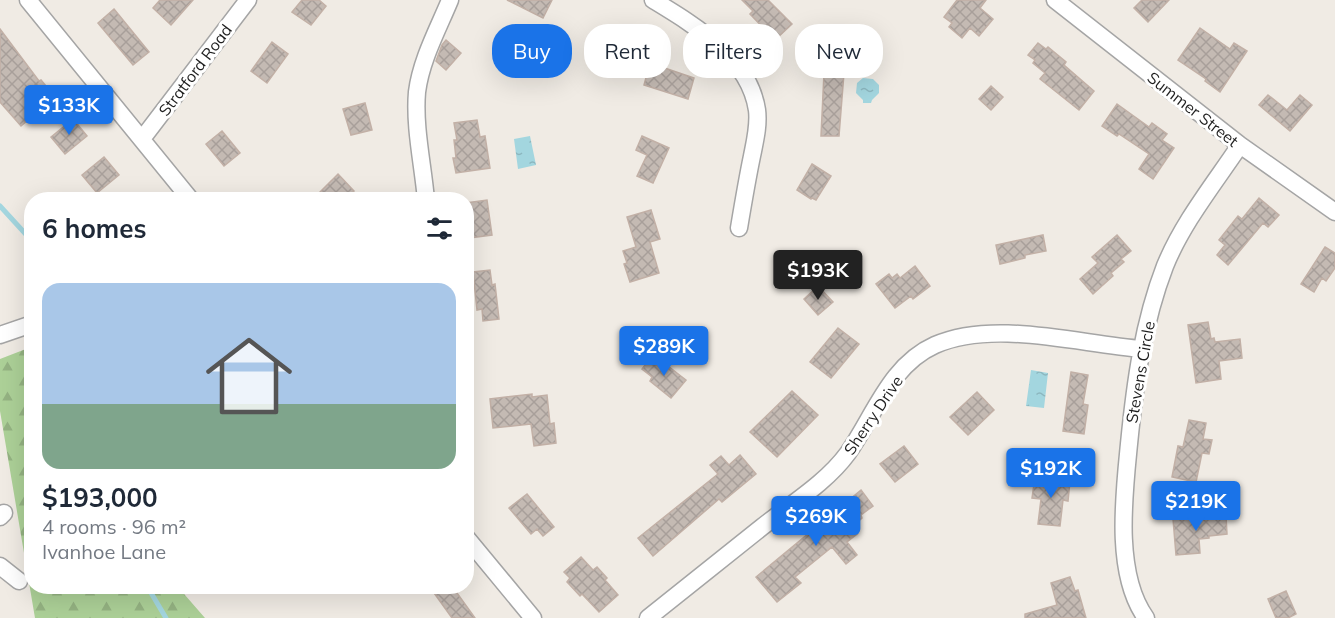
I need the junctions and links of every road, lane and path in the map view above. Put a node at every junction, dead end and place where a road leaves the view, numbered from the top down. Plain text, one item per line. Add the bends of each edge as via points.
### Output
1 (28, 0) edge
2 (248, 0) edge
3 (450, 0) edge
4 (653, 0) edge
5 (1055, 0) edge
6 (142, 140) junction
7 (1240, 145) junction
8 (184, 192) edge
9 (425, 192) edge
10 (1335, 212) edge
11 (739, 228) dead end
12 (24, 327) edge
13 (0, 335) edge
14 (1142, 349) junction
15 (474, 547) edge
16 (0, 566) edge
17 (19, 581) dead end
18 (533, 618) edge
19 (648, 618) edge
20 (1146, 618) edge

1 - 6 street
2 - 6 street, Stratford Road
3 - 9 street via 428,52 418,91
4 - 11 street via 727,54 753,94 757,129
5 - 7 street, Summer Street
6 - 8 street
7 - 10 street, Summer Street
7 - 14 street, Stevens Circle via 1184,229 1166,264
12 - 13 street
14 - 19 street, Sherry Drive via 991,333 935,345 892,382 835,468
14 - 20 street, Stevens Circle via 1123,519 1125,558
15 - 18 street
16 - 17 street

